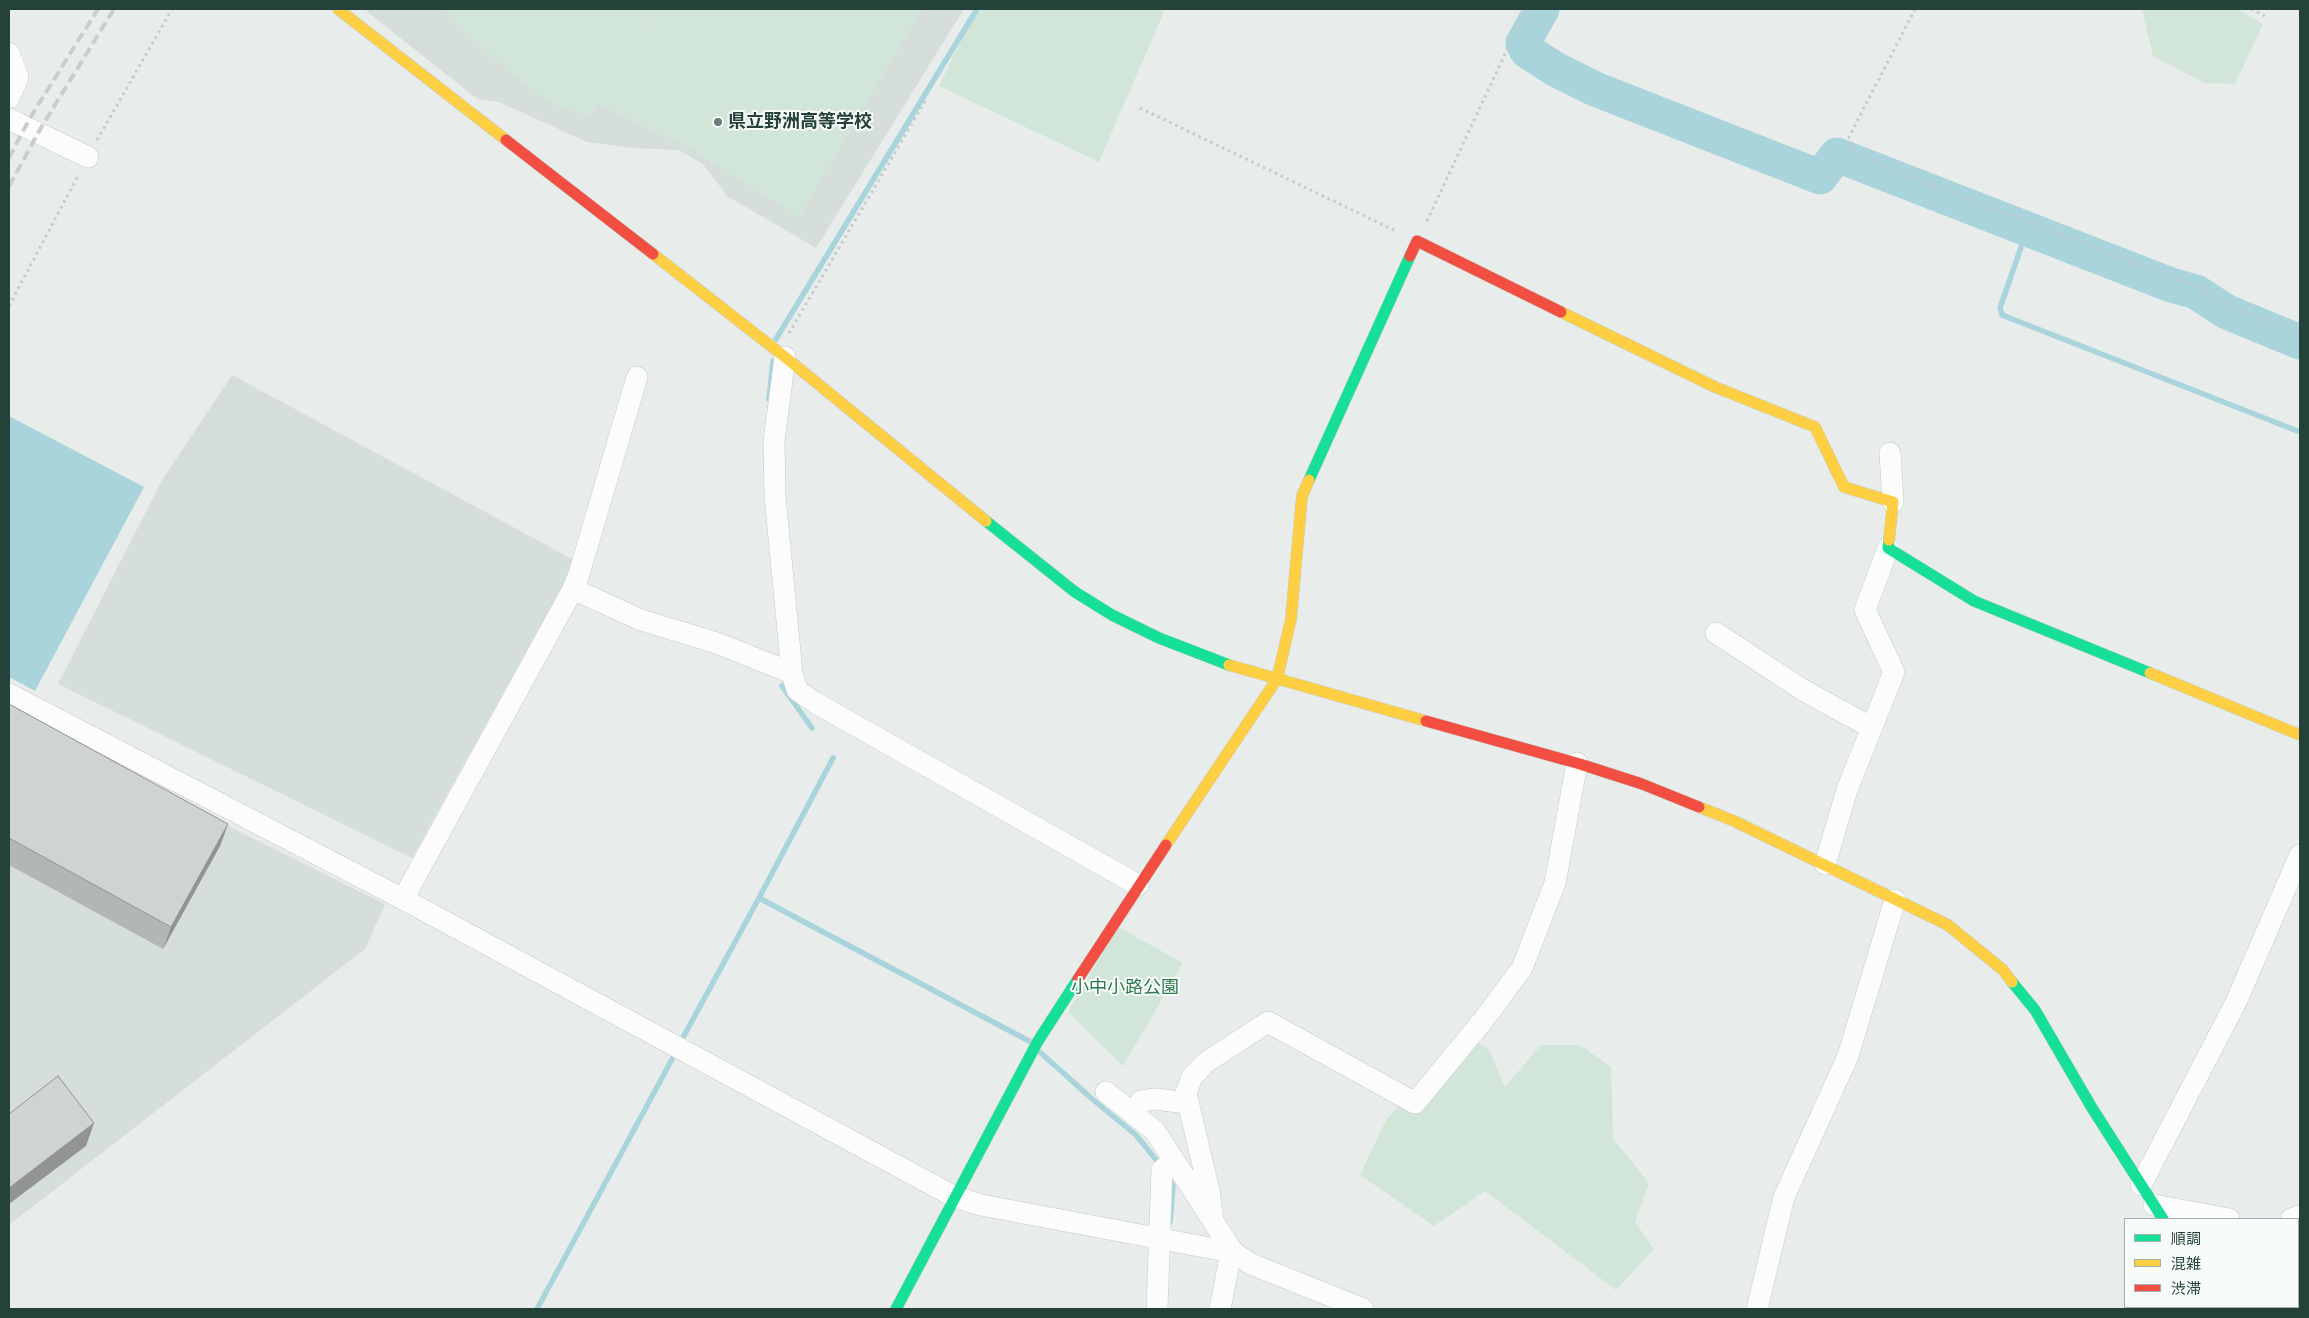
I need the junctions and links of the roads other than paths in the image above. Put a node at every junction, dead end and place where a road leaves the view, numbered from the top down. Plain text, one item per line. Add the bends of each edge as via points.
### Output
1 (338, 9) edge
2 (9, 53) edge
3 (9, 98) edge
4 (9, 119) edge
5 (88, 157) dead end
6 (785, 358) junction
7 (637, 377) dead end
8 (1890, 453) dead end
9 (1894, 502) junction
10 (1888, 548) junction
11 (572, 589) junction
12 (1716, 633) dead end
13 (792, 673) junction
14 (1277, 679) junction
15 (9, 694) edge
16 (1872, 728) junction
17 (2300, 735) edge
18 (1577, 763) junction
19 (2300, 855) edge
20 (1825, 864) junction
21 (1138, 885) junction
22 (403, 899) junction
23 (1895, 900) junction
24 (1106, 1092) dead end
25 (1188, 1102) junction
26 (1134, 1114) junction
27 (1174, 1161) junction
28 (2141, 1185) junction
29 (955, 1197) junction
30 (2159, 1212) edge
31 (2219, 1218) edge
32 (1213, 1221) junction
33 (1160, 1238) junction
34 (896, 1309) edge
35 (1157, 1309) edge
36 (1220, 1309) edge
37 (1363, 1309) edge
38 (1758, 1309) edge

1 - 6 street
2 - 3 street via 18,76
4 - 5 street
6 - 13 street via 774,441 775,496
6 - 14 street via 1075,592 1159,638 1241,670
7 - 11 street
8 - 9 street
9 - 10 street
9 - 14 street via 1844,487 1815,426 1715,387 1417,241 1302,496 1291,619
10 - 16 street via 1865,610 1894,672
10 - 17 street via 1974,600
11 - 13 street via 642,620 717,643
11 - 22 street
12 - 16 street via 1803,690
13 - 21 street via 797,690 814,702
14 - 18 street
14 - 21 street
15 - 22 street
16 - 20 street via 1847,790
18 - 20 street via 1642,784 1734,821
18 - 25 street via 1555,883 1522,968 1486,1018 1415,1103 1268,1022 1205,1063 1192,1077 1186,1093
19 - 28 street via 2236,1002
20 - 23 street
21 - 29 street via 1038,1041
22 - 29 street
23 - 28 street via 1948,925 2003,970 2035,1010
23 - 38 street via 1848,1056 1784,1198
24 - 26 street
25 - 26 street via 1142,1101
25 - 32 street
26 - 27 street via 1155,1131
27 - 32 street
27 - 33 street via 1162,1170
28 - 30 street
29 - 33 street via 981,1206
29 - 34 street
30 - 31 street
32 - 37 street via 1233,1252 1251,1264
33 - 35 street
33 - 36 street via 1231,1252

